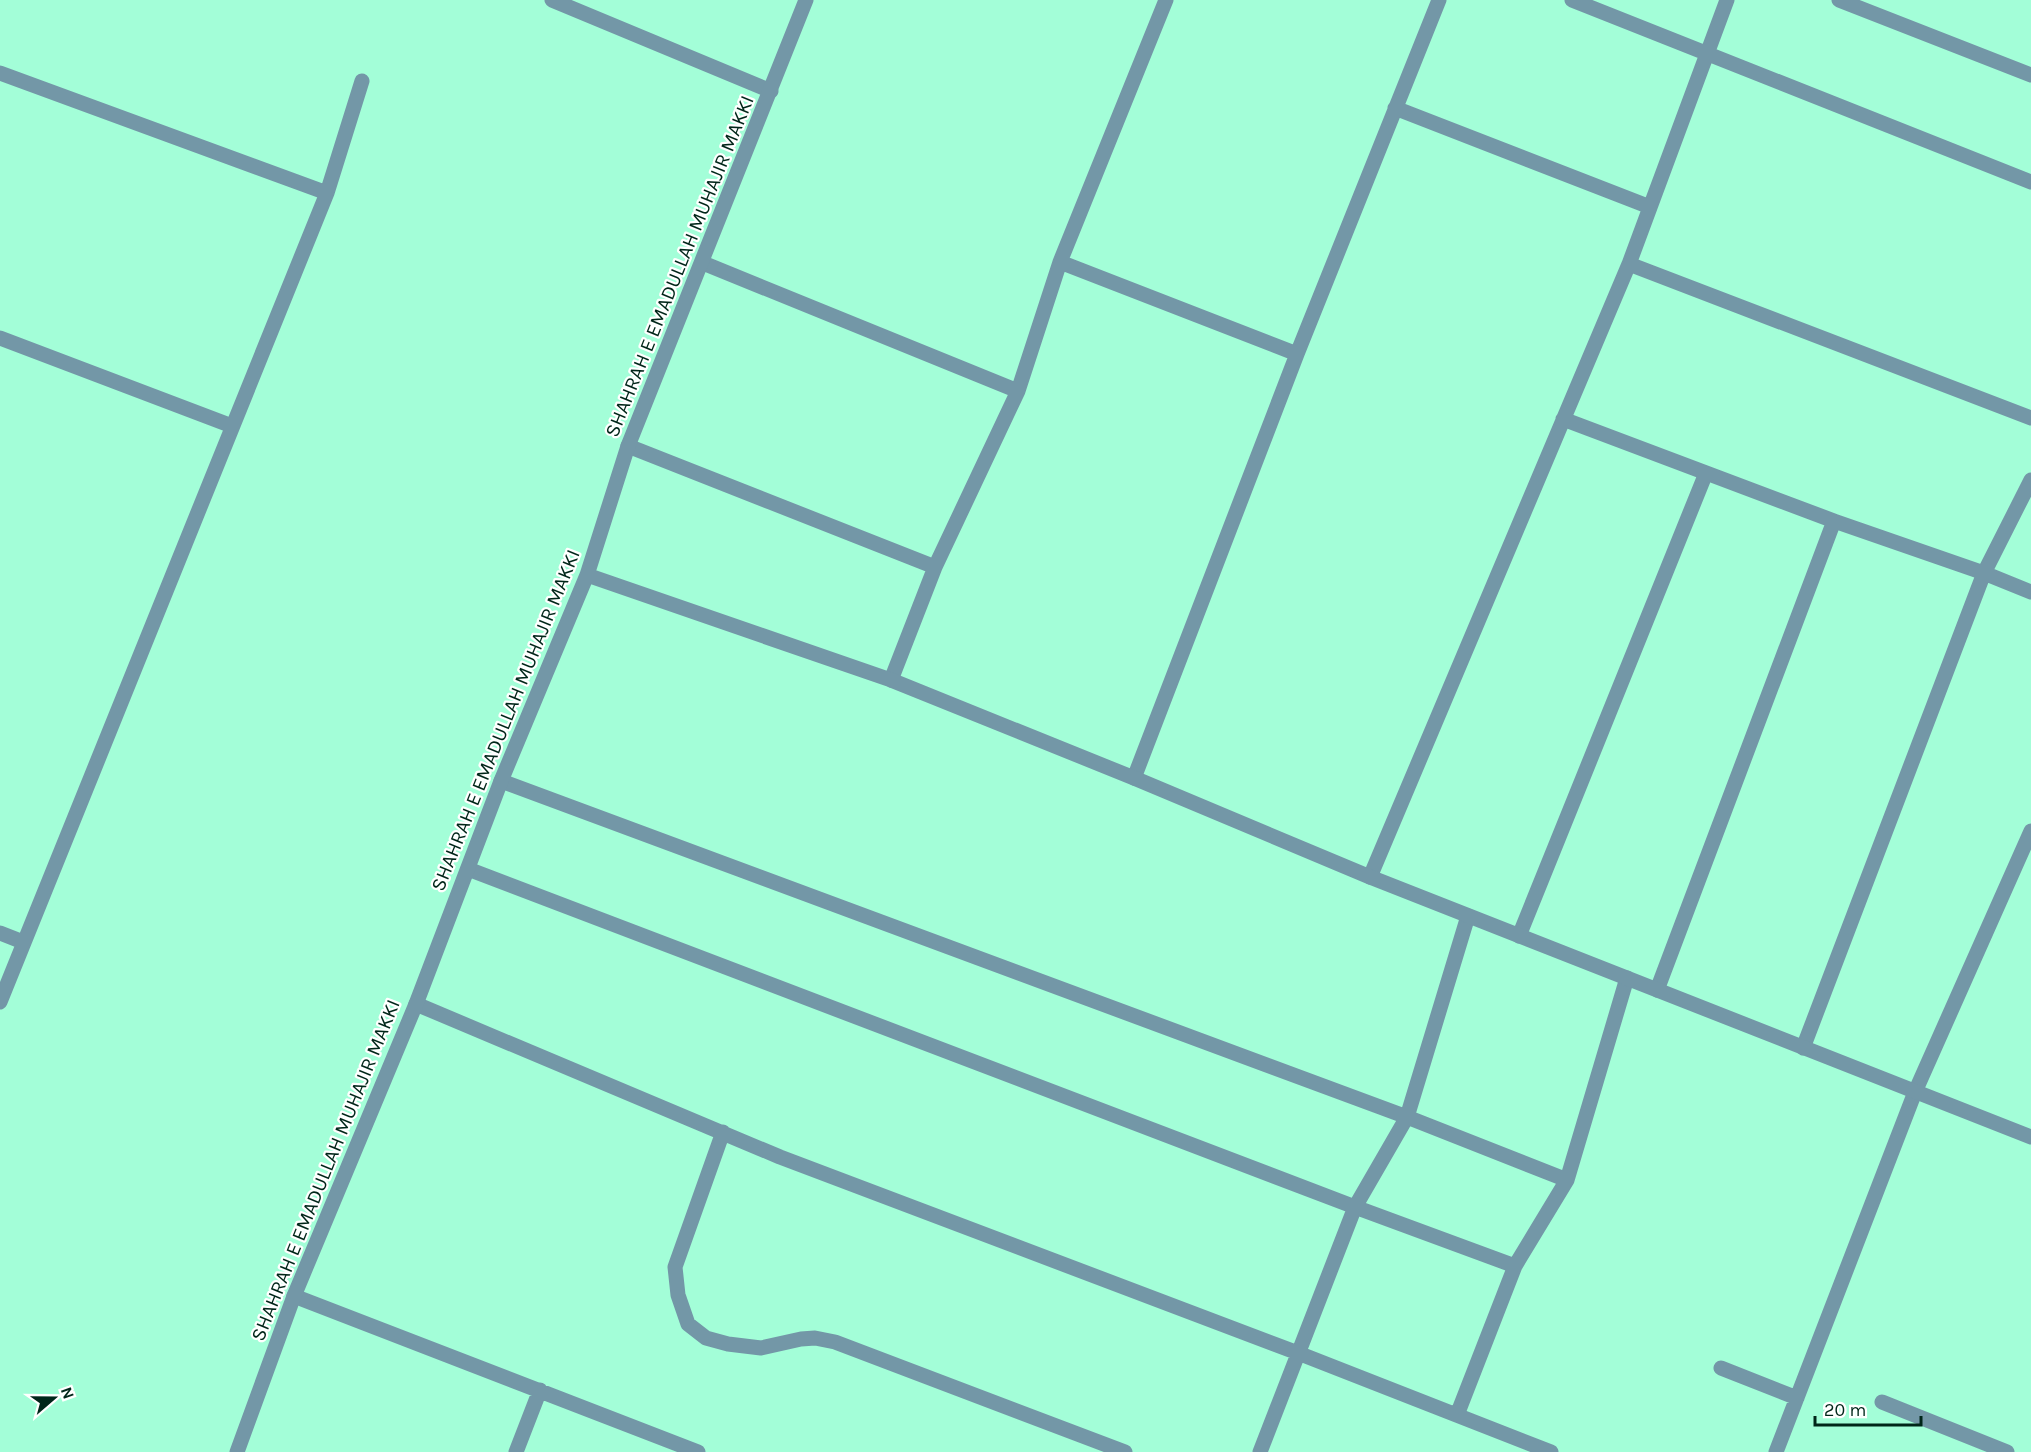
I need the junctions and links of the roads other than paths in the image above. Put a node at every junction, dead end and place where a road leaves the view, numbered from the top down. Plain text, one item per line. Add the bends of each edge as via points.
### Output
1 (552, 0) edge
2 (806, 0) edge
3 (1166, 0) edge
4 (1439, 0) edge
5 (1572, 0) edge
6 (1727, 0) edge
7 (1839, 0) edge
8 (1707, 54) junction
9 (0, 73) edge
10 (2031, 75) edge
11 (362, 81) dead end
12 (771, 91) junction
13 (1395, 108) junction
14 (2031, 182) edge
15 (327, 193) junction
16 (1650, 207) junction
17 (1060, 262) junction
18 (703, 263) junction
19 (1629, 264) junction
20 (0, 338) edge
21 (1297, 354) junction
22 (1018, 391) junction
23 (1563, 418) junction
24 (2031, 418) edge
25 (232, 426) junction
26 (628, 446) junction
27 (1706, 473) junction
28 (2031, 480) edge
29 (1834, 521) junction
30 (935, 567) junction
31 (1984, 573) junction
32 (587, 575) junction
33 (2031, 592) edge
34 (891, 681) junction
35 (1134, 778) junction
36 (501, 781) junction
37 (2031, 831) edge
38 (468, 870) junction
39 (1370, 877) junction
40 (1468, 916) junction
41 (0, 933) edge
42 (1519, 936) junction
43 (24, 942) junction
44 (1627, 978) junction
45 (1657, 990) junction
46 (0, 1002) edge
47 (416, 1004) junction
48 (1803, 1048) junction
49 (1915, 1092) junction
50 (1407, 1118) junction
51 (723, 1132) junction
52 (2031, 1137) edge
53 (1567, 1180) junction
54 (1355, 1207) junction
55 (1515, 1266) junction
56 (294, 1296) junction
57 (1298, 1353) junction
58 (1721, 1368) dead end
59 (540, 1390) junction
60 (1797, 1398) junction
61 (1882, 1402) dead end
62 (1457, 1415) junction
63 (237, 1452) edge
64 (516, 1452) edge
65 (698, 1452) edge
66 (1125, 1452) edge
67 (1260, 1452) edge
68 (1551, 1452) edge
69 (1776, 1452) edge
70 (2007, 1452) edge

1 - 12 street
2 - 12 street, SHAHRAH E EMADULLAH MUHAJIR MAKKI
3 - 17 street
4 - 13 street
5 - 8 street
6 - 8 street
7 - 10 street
8 - 14 street
8 - 16 street
9 - 15 street
11 - 15 street
12 - 18 street, SHAHRAH E EMADULLAH MUHAJIR MAKKI
13 - 16 street
13 - 21 street
15 - 25 street
16 - 19 street
17 - 21 street
17 - 22 street
18 - 22 street
18 - 26 street, SHAHRAH E EMADULLAH MUHAJIR MAKKI
19 - 23 street
19 - 24 street
20 - 25 street
21 - 35 street
22 - 30 street
23 - 27 street
23 - 39 street
25 - 43 street
26 - 30 street
26 - 32 street, SHAHRAH E EMADULLAH MUHAJIR MAKKI
27 - 29 street
27 - 42 street
28 - 31 street
29 - 31 street
29 - 45 street
30 - 34 street
31 - 33 street
31 - 48 street
32 - 34 street
32 - 36 street, SHAHRAH E EMADULLAH MUHAJIR MAKKI
34 - 35 street
35 - 39 street
36 - 38 street, SHAHRAH E EMADULLAH MUHAJIR MAKKI
36 - 50 street
37 - 49 street
38 - 47 street, SHAHRAH E EMADULLAH MUHAJIR MAKKI
38 - 54 street
39 - 40 street
40 - 42 street
40 - 50 street
41 - 43 street
42 - 44 street
43 - 46 street
44 - 45 street
44 - 53 street
45 - 48 street
47 - 51 street
47 - 56 street, SHAHRAH E EMADULLAH MUHAJIR MAKKI
48 - 49 street
49 - 52 street
49 - 60 street
50 - 53 street
50 - 54 street
51 - 57 street
51 - 66 street via 675,1267 678,1295 688,1324 706,1338 750,1347 815,1338 835,1342
53 - 55 street
54 - 55 street
54 - 57 street
55 - 62 street
56 - 59 street
56 - 63 street, SHAHRAH E EMADULLAH MUHAJIR MAKKI
57 - 62 street
57 - 67 street
58 - 60 street
59 - 64 street
59 - 65 street
60 - 69 street
61 - 70 street
62 - 68 street

